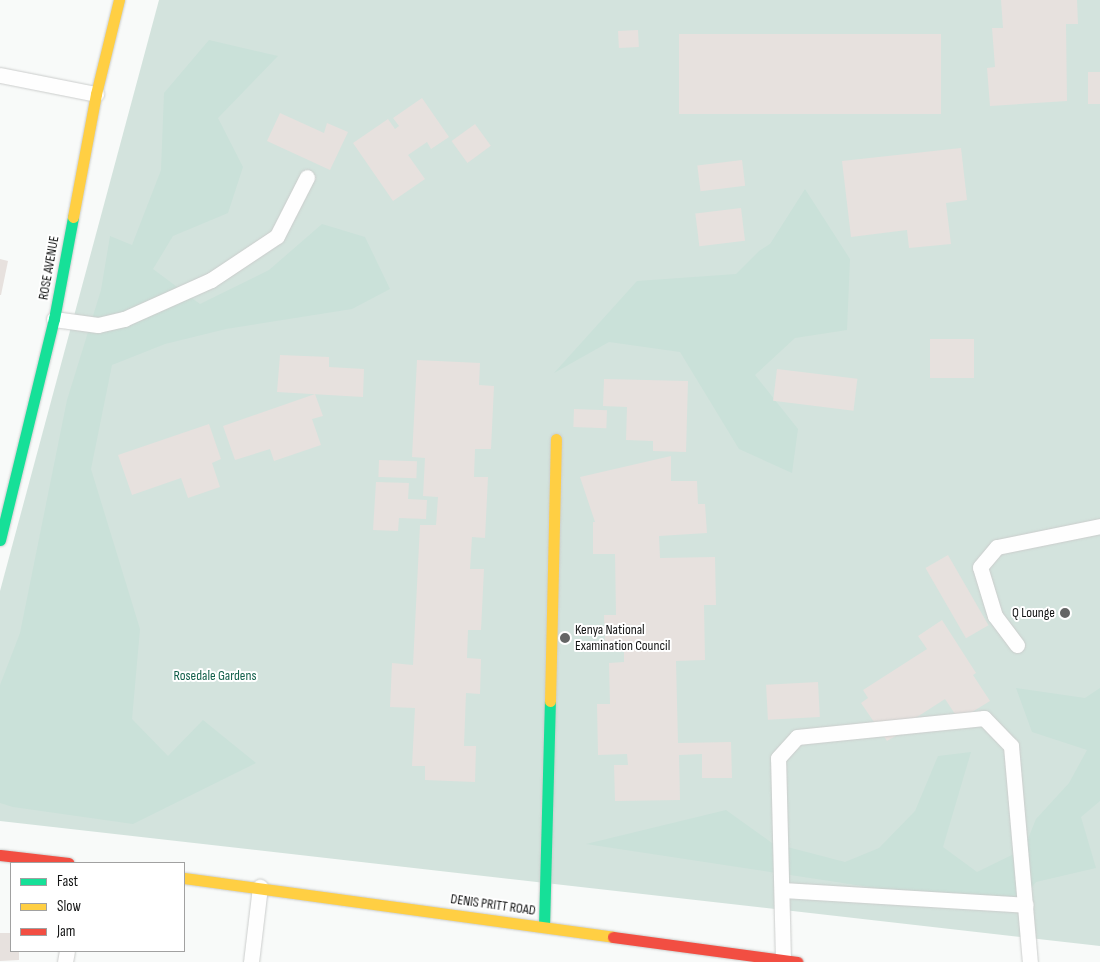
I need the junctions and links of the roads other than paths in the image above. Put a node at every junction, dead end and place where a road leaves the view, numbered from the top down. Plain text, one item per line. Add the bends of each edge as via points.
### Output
1 (119, 0) edge
2 (0, 74) edge
3 (96, 94) junction
4 (307, 177) dead end
5 (54, 320) junction
6 (556, 439) dead end
7 (1100, 526) edge
8 (0, 540) edge
9 (1017, 645) dead end
10 (0, 855) edge
11 (60, 862) edge
12 (185, 878) edge
13 (260, 887) junction
14 (782, 890) junction
15 (1026, 905) junction
16 (544, 927) junction
17 (790, 961) edge
18 (251, 962) edge
19 (1030, 962) edge

1 - 3 street, ROSE AVENUE
2 - 3 lane
3 - 5 street, ROSE AVENUE
4 - 5 lane via 277,236 211,280 124,319 98,325
5 - 8 street, ROSE AVENUE
6 - 16 street
7 - 9 lane via 997,547 980,566 995,616
10 - 11 street
12 - 13 street, DENIS PRITT ROAD
13 - 16 street, DENIS PRITT ROAD
13 - 18 lane
14 - 15 lane
14 - 15 lane via 778,758 798,737 984,718 1011,746
14 - 17 lane
15 - 19 lane
16 - 17 street, DENIS PRITT ROAD

